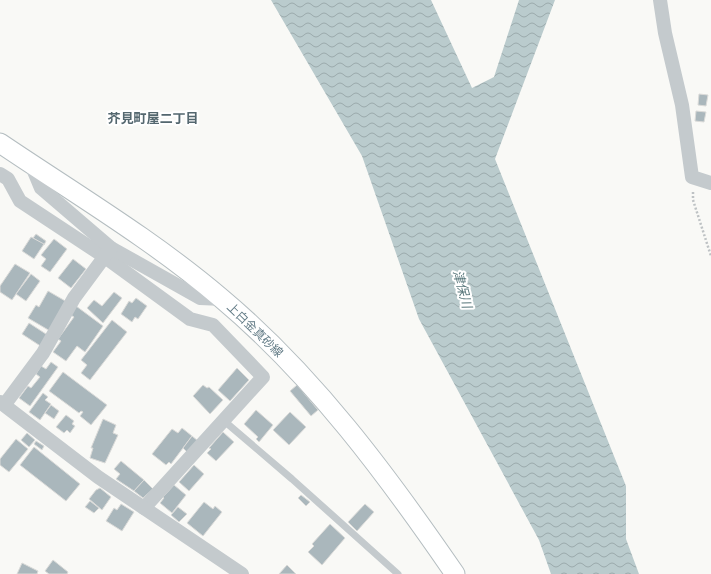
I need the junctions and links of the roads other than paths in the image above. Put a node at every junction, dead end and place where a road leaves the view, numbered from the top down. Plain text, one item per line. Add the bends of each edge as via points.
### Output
1 (660, 0) edge
2 (0, 143) edge
3 (31, 164) junction
4 (0, 174) edge
5 (711, 183) edge
6 (108, 253) junction
7 (222, 299) junction
8 (2, 403) edge
9 (223, 420) junction
10 (144, 508) junction
11 (242, 574) edge
12 (398, 574) edge
13 (455, 574) edge

1 - 5 street via 682,105 692,177
2 - 3 main road, 上白金真砂線
3 - 6 street via 41,188
3 - 7 main road, 上白金真砂線 via 188,271
4 - 6 street via 8,179 20,201
6 - 7 street via 200,298
6 - 8 street via 74,298 43,353
6 - 9 street via 190,319 212,325 263,377
7 - 13 main road, 上白金真砂線 via 282,355 333,412 408,506
8 - 10 street via 98,477
9 - 10 street
9 - 12 lane
10 - 11 street

